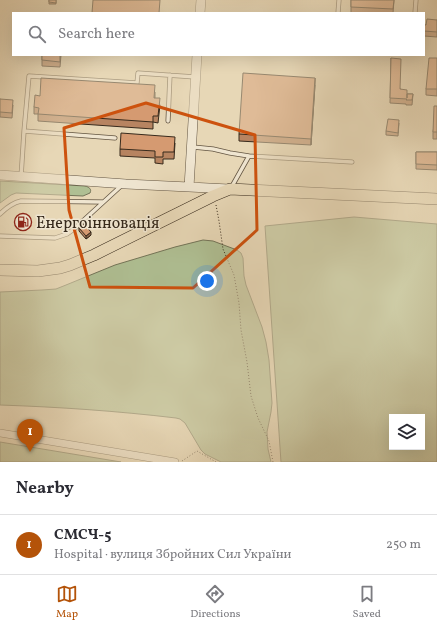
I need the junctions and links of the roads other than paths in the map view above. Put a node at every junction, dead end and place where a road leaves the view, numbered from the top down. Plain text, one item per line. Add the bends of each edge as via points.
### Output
1 (201, 0) edge
2 (339, 0) edge
3 (416, 0) edge
4 (200, 12) edge
5 (338, 12) edge
6 (415, 12) edge
7 (197, 56) edge
8 (170, 75) junction
9 (196, 77) junction
10 (168, 121) dead end
11 (24, 131) junction
12 (115, 138) dead end
13 (192, 147) junction
14 (249, 156) junction
15 (352, 162) dead end
16 (0, 175) edge
17 (21, 177) junction
18 (123, 183) junction
19 (189, 187) junction
20 (230, 189) junction
21 (437, 199) edge
22 (103, 202) junction
23 (0, 214) edge
24 (0, 236) edge
25 (0, 270) edge
26 (0, 434) edge
27 (175, 462) edge

1 - 4 street
2 - 5 lane
3 - 6 lane
7 - 9 street
8 - 9 lane
8 - 10 lane
8 - 11 lane via 138,73 137,83 29,76
9 - 13 street
11 - 12 lane
11 - 17 lane
13 - 14 lane
13 - 19 street
14 - 15 lane
14 - 20 lane
16 - 17 street
17 - 18 street
18 - 19 street
18 - 22 lane
19 - 20 street
20 - 21 main road
20 - 25 main road via 70,265 38,271
22 - 23 lane via 21,201 9,206
22 - 24 lane via 74,229 55,238
26 - 27 street

